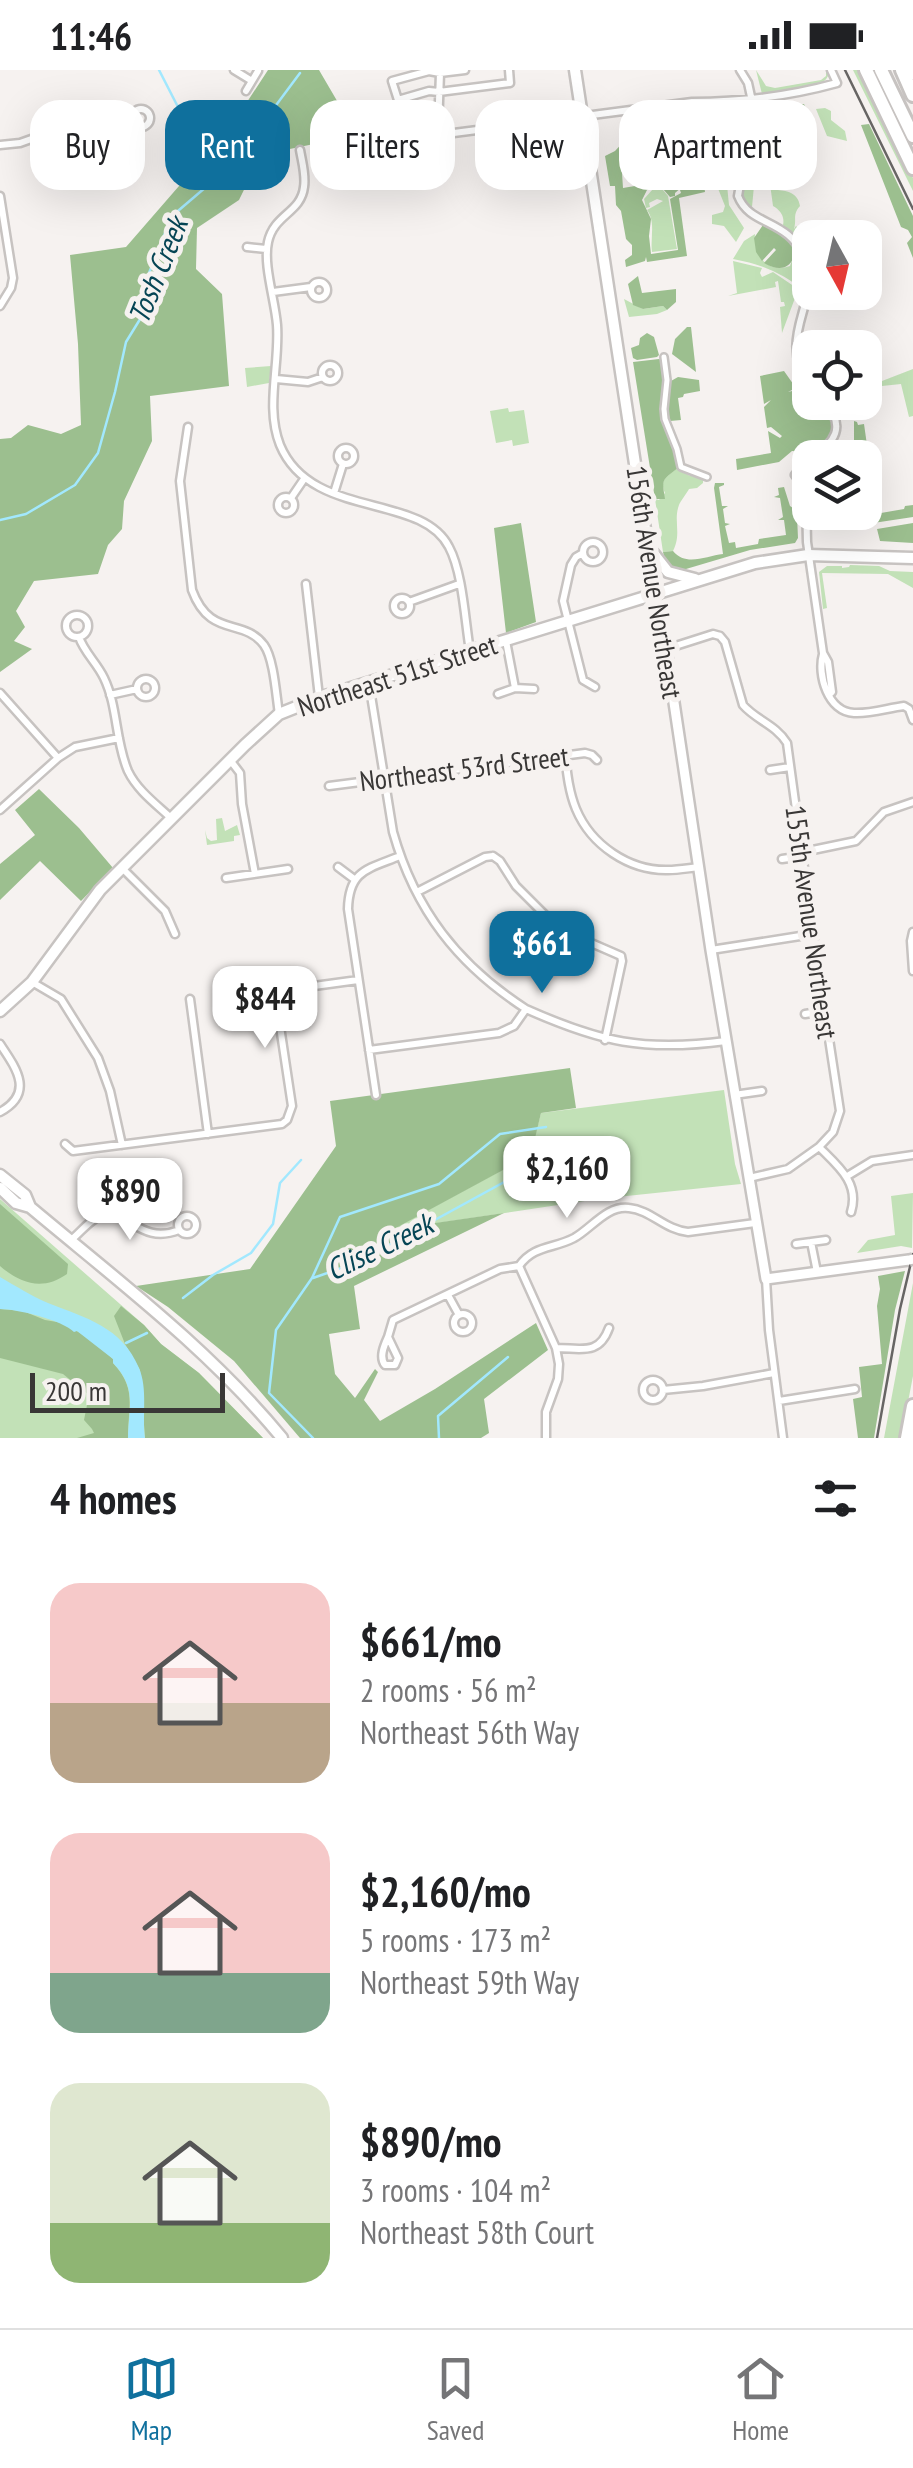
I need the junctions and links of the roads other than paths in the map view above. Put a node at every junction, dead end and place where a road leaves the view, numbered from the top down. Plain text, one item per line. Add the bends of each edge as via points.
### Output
1 (234, 70) edge
2 (258, 70) edge
3 (465, 70) edge
4 (508, 70) edge
5 (575, 70) edge
6 (740, 70) edge
7 (832, 70) edge
8 (866, 70) edge
9 (882, 70) edge
10 (902, 70) edge
11 (436, 72) edge
12 (252, 81) junction
13 (246, 91) dead end
14 (439, 92) junction
15 (913, 95) edge
16 (579, 100) edge
17 (752, 100) joint
18 (475, 128) edge
19 (913, 136) edge
20 (30, 139) edge
21 (0, 145) edge
22 (300, 150) dead end
23 (913, 168) edge
24 (593, 190) edge
25 (739, 190) edge
26 (0, 196) edge
27 (3, 234) edge
28 (248, 247) dead end
29 (266, 249) junction
30 (312, 287) dead end
31 (273, 292) junction
32 (0, 305) edge
33 (798, 330) edge
34 (664, 357) dead end
35 (324, 377) dead end
36 (276, 379) junction
37 (188, 427) dead end
38 (343, 464) dead end
39 (707, 477) dead end
40 (304, 480) junction
41 (334, 493) junction
42 (291, 498) dead end
43 (807, 530) edge
44 (649, 548) junction
45 (583, 554) dead end
46 (808, 554) junction
47 (913, 558) edge
48 (701, 580) junction
49 (306, 584) dead end
50 (459, 584) junction
51 (655, 595) junction
52 (409, 602) dead end
53 (570, 622) junction
54 (725, 627) dead end
55 (720, 636) junction
56 (79, 637) dead end
57 (506, 641) junction
58 (666, 650) junction
59 (470, 652) junction
60 (370, 683) junction
61 (595, 687) dead end
62 (515, 688) junction
63 (136, 689) dead end
64 (534, 689) dead end
65 (0, 693) edge
66 (110, 694) junction
67 (498, 694) dead end
68 (320, 698) junction
69 (279, 714) junction
70 (913, 720) edge
71 (120, 738) junction
72 (565, 756) junction
73 (58, 758) junction
74 (230, 760) junction
75 (597, 760) dead end
76 (790, 766) junction
77 (770, 770) dead end
78 (384, 778) junction
79 (329, 786) dead end
80 (913, 802) edge
81 (0, 810) edge
82 (171, 819) junction
83 (803, 854) junction
84 (400, 856) junction
85 (782, 859) dead end
86 (338, 867) dead end
87 (699, 867) junction
88 (122, 868) junction
89 (288, 869) dead end
90 (255, 874) junction
91 (226, 878) dead end
92 (354, 879) junction
93 (416, 892) junction
94 (913, 932) edge
95 (175, 934) dead end
96 (813, 934) junction
97 (711, 950) junction
98 (913, 970) edge
99 (358, 980) junction
100 (32, 982) junction
101 (190, 999) dead end
102 (526, 1009) junction
103 (0, 1011) edge
104 (824, 1012) junction
105 (805, 1014) dead end
106 (605, 1040) junction
107 (726, 1040) junction
108 (0, 1044) edge
109 (369, 1050) junction
110 (762, 1091) dead end
111 (376, 1095) dead end
112 (734, 1095) junction
113 (0, 1112) edge
114 (208, 1134) junction
115 (65, 1144) dead end
116 (122, 1145) junction
117 (820, 1147) junction
118 (913, 1155) edge
119 (0, 1175) edge
120 (848, 1175) junction
121 (748, 1178) junction
122 (0, 1188) edge
123 (30, 1207) junction
124 (851, 1212) dead end
125 (756, 1223) junction
126 (179, 1230) dead end
127 (826, 1240) dead end
128 (70, 1241) junction
129 (811, 1242) junction
130 (796, 1244) dead end
131 (911, 1260) edge
132 (519, 1266) junction
133 (817, 1272) junction
134 (766, 1279) junction
135 (448, 1295) junction
136 (459, 1315) dead end
137 (608, 1328) dead end
138 (388, 1338) dead end
139 (556, 1348) junction
140 (774, 1373) junction
141 (854, 1389) dead end
142 (663, 1390) dead end
143 (779, 1400) junction
144 (913, 1406) edge
145 (282, 1438) edge
146 (546, 1438) edge
147 (783, 1438) edge
148 (906, 1438) edge

1 - 12 street
2 - 12 street
3 - 11 street
4 - 14 street via 510,83
5 - 16 main road, 156th Avenue Northeast
6 - 17 street
7 - 17 street via 837,83
8 - 23 highway
9 - 19 highway
10 - 15 highway
11 - 14 street
11 - 14 street via 392,82 398,100
12 - 13 street
14 - 18 street via 442,131
20 - 21 street
22 - 29 street via 302,196 273,227
24 - 44 main road, 156th Avenue Northeast
25 - 33 street via 749,213 785,231 804,256 809,282
26 - 27 street
27 - 32 street via 12,288
28 - 29 street
29 - 31 street
30 - 31 street
31 - 36 street
34 - 39 street via 665,419 680,465
35 - 36 street
36 - 40 street via 276,434
37 - 69 street via 180,481 192,590 212,620 264,644
38 - 41 street
40 - 41 street
40 - 42 street
41 - 50 street via 426,524 450,548
43 - 46 street
44 - 48 main road via 668,572
44 - 51 main road, 156th Avenue Northeast
45 - 53 street via 573,560 567,580
46 - 47 main road, Northeast 51st Street
46 - 48 main road, Northeast 51st Street
46 - 70 street via 834,704 854,713 904,706
48 - 51 main road, Northeast 51st Street
49 - 68 street
50 - 52 street
50 - 59 street
51 - 53 main road, Northeast 51st Street
51 - 58 street, 156th Avenue Northeast
53 - 57 main road, Northeast 51st Street
53 - 61 street via 583,680
54 - 55 street
55 - 58 street
55 - 76 street, 155th Avenue Northeast via 743,704 782,735
56 - 66 street
57 - 59 main road, Northeast 51st Street
57 - 62 street
58 - 87 street, 156th Avenue Northeast
59 - 60 main road, Northeast 51st Street
60 - 68 main road, Northeast 51st Street
60 - 78 street
62 - 64 street
62 - 67 street
63 - 66 street
65 - 73 street
66 - 71 street
68 - 69 main road, Northeast 51st Street
69 - 74 main road, Northeast 51st Street
71 - 73 street via 75,747
71 - 82 street via 133,780
72 - 75 street, Northeast 53rd Street via 585,753
72 - 78 street, Northeast 53rd Street
72 - 87 street via 575,807 608,851 650,869
73 - 81 street
74 - 82 main road, Northeast 51st Street
74 - 90 street via 240,773
76 - 77 street
76 - 83 street, 155th Avenue Northeast
78 - 79 street, Northeast 53rd Street
78 - 84 street
80 - 83 street via 884,812 856,842
82 - 88 main road, Northeast 51st Street
83 - 85 street
83 - 96 street, 155th Avenue Northeast
84 - 92 street
84 - 93 street
86 - 92 street
87 - 97 street, 156th Avenue Northeast
88 - 95 street via 165,912
88 - 100 main road, Northeast 51st Street
89 - 90 street
90 - 91 street
92 - 99 street via 348,909
93 - 102 street via 450,944 483,979
93 - 106 street via 494,852 551,921 585,942 625,954
94 - 98 street
96 - 97 street
96 - 104 street, 155th Avenue Northeast
97 - 107 street, 156th Avenue Northeast
99 - 109 street
99 - 114 street via 275,991 292,1106 287,1120
100 - 103 main road, Northeast 51st Street
100 - 116 street via 60,999 98,1058
101 - 114 street
102 - 106 street
102 - 109 street via 499,1033
104 - 105 street
104 - 117 street, 155th Avenue Northeast via 840,1111
106 - 107 street via 692,1046
107 - 112 street, 156th Avenue Northeast
108 - 113 street via 20,1086
109 - 111 street
110 - 112 street
112 - 121 street, 156th Avenue Northeast
114 - 116 street
115 - 116 street via 72,1151
117 - 120 street
117 - 121 street via 788,1169
118 - 120 street via 872,1161
119 - 123 main road
120 - 124 street
121 - 125 street, 156th Avenue Northeast
122 - 123 main road
123 - 128 main road
125 - 132 street via 677,1231 622,1208 571,1240 527,1255
125 - 134 street, 156th Avenue Northeast
126 - 128 street via 154,1234 103,1214
127 - 129 street
128 - 145 main road via 209,1359
129 - 130 street
129 - 133 street
131 - 133 street
132 - 135 street
132 - 139 street
133 - 134 street
134 - 140 street, 156th Avenue Northeast
135 - 136 street
135 - 138 street via 393,1320
137 - 139 street via 599,1346
139 - 146 street via 558,1379 546,1412
140 - 142 street
140 - 143 street, 156th Avenue Northeast
141 - 143 street
143 - 147 street, 156th Avenue Northeast
144 - 148 highway

